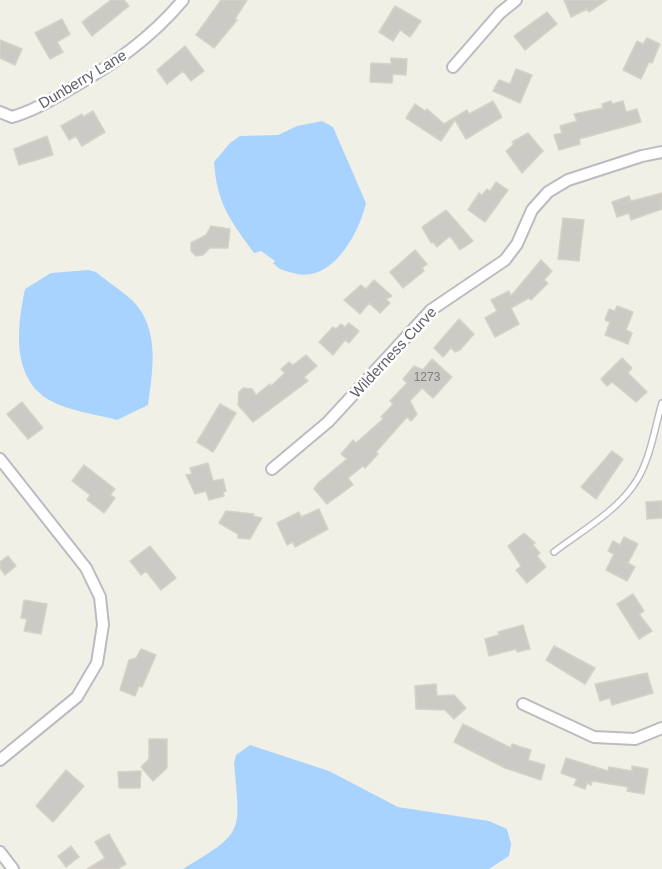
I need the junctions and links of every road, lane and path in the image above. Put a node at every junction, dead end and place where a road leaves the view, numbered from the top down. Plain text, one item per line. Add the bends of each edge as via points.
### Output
1 (183, 0) edge
2 (516, 0) edge
3 (453, 68) dead end
4 (0, 112) edge
5 (662, 152) edge
6 (662, 403) edge
7 (0, 459) edge
8 (272, 469) dead end
9 (554, 552) dead end
10 (523, 704) dead end
11 (662, 728) edge
12 (0, 760) edge
13 (0, 852) edge
14 (9, 868) edge

1 - 4 street, Dunberry Lane via 160,27 118,62 29,112 12,117
2 - 3 street
5 - 8 street, Wilderness Curve via 568,180 548,192 532,210 505,260 431,310 328,422
6 - 9 lane via 646,460 633,486 614,506
7 - 12 street via 86,568 100,597 103,625 97,663 77,698
10 - 11 street via 594,737 635,738
13 - 14 street

